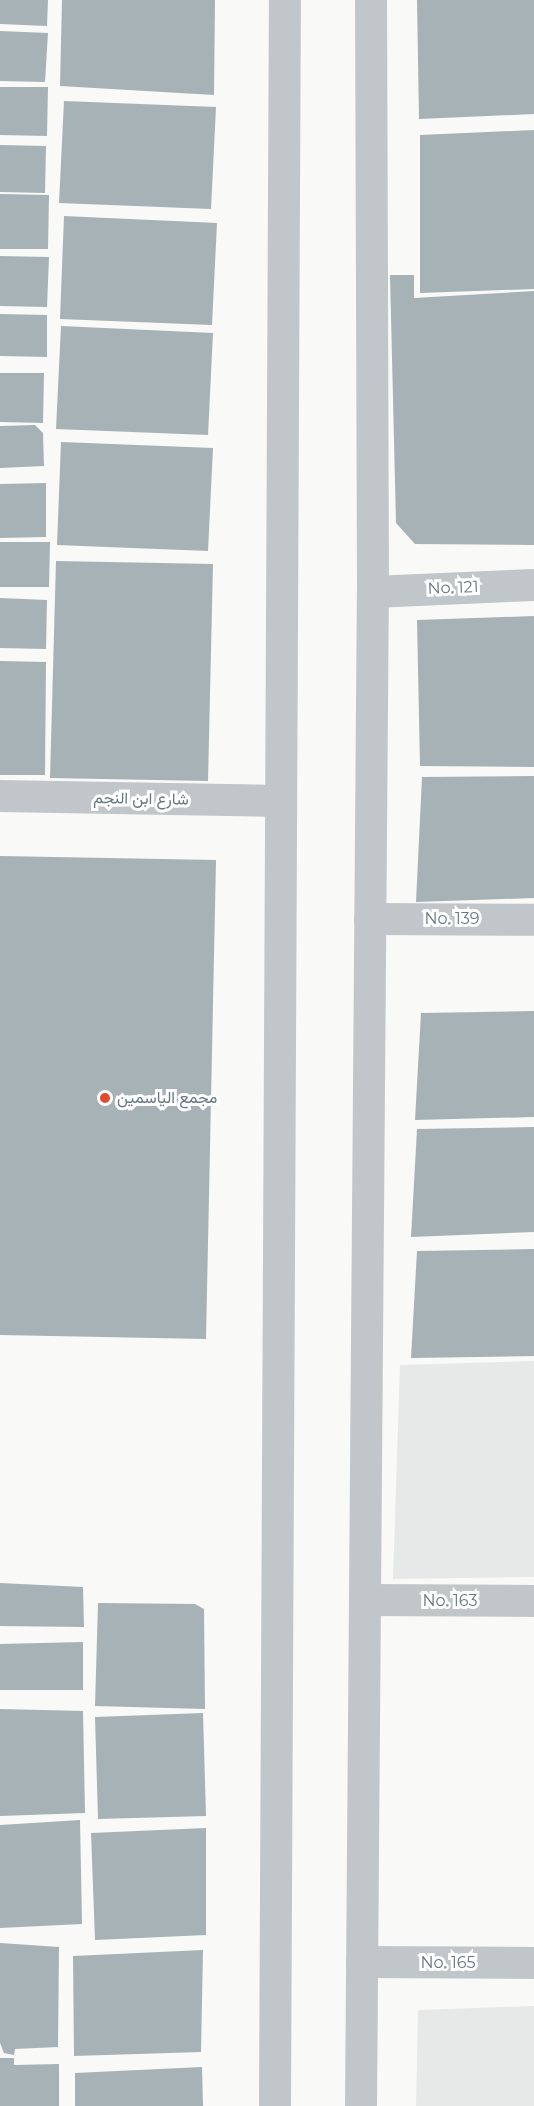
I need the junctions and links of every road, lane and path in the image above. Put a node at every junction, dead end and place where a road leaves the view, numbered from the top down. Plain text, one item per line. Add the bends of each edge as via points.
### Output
1 (285, 0) edge
2 (372, 0) edge
3 (534, 585) edge
4 (373, 592) junction
5 (0, 796) edge
6 (281, 801) junction
7 (370, 919) junction
8 (534, 920) edge
9 (365, 1600) junction
10 (534, 1601) edge
11 (362, 1962) junction
12 (534, 1963) edge
13 (275, 2106) edge
14 (361, 2106) edge

1 - 6 street
2 - 4 street
3 - 4 street, No. 121
4 - 7 street
5 - 6 street, شارع ابن النجم
6 - 13 street
7 - 8 street, No. 139
7 - 9 street
9 - 10 street, No. 163
9 - 11 street
11 - 12 street, No. 165
11 - 14 street

